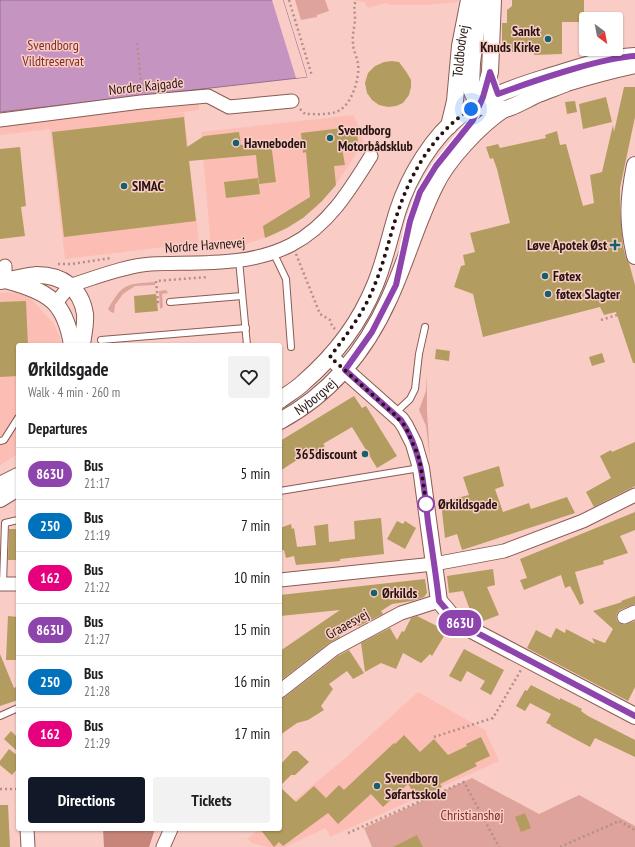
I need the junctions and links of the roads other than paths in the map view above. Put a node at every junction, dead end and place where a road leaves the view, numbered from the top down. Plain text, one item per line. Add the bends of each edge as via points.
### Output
1 (469, 0) edge
2 (480, 0) edge
3 (493, 0) edge
4 (635, 56) edge
5 (635, 65) edge
6 (490, 72) junction
7 (498, 94) junction
8 (292, 101) road end
9 (480, 104) junction
10 (504, 110) junction
11 (0, 120) edge
12 (450, 126) junction
13 (371, 156) dead end
14 (635, 165) edge
15 (273, 252) junction
16 (635, 256) edge
17 (239, 260) junction
18 (3, 276) edge
19 (396, 285) junction
20 (71, 286) junction
21 (242, 296) junction
22 (170, 302) dead end
23 (56, 303) junction
24 (426, 327) dead end
25 (246, 328) junction
26 (101, 340) dead end
27 (72, 343) edge
28 (82, 343) edge
29 (248, 343) edge
30 (291, 347) dead end
31 (330, 357) junction
32 (345, 370) junction
33 (282, 399) edge
34 (394, 414) junction
35 (282, 420) edge
36 (16, 421) edge
37 (0, 441) edge
38 (421, 468) junction
39 (16, 477) edge
40 (0, 484) edge
41 (16, 489) edge
42 (282, 491) edge
43 (0, 499) edge
44 (634, 499) edge
45 (16, 520) edge
46 (434, 564) junction
47 (282, 580) edge
48 (2, 584) edge
49 (16, 584) edge
50 (439, 601) junction
51 (282, 689) edge
52 (16, 709) edge
53 (0, 716) edge
54 (635, 716) edge
55 (26, 831) edge
56 (170, 831) edge
57 (28, 847) edge
58 (163, 847) edge

1 - 12 street, Toldbodvej via 460,46
2 - 9 street, Toldbodvej via 471,84
3 - 6 street, Toldbodvej
4 - 7 street via 579,68
5 - 10 street, Nyborgvej via 568,83
6 - 7 street, Toldbodvej
6 - 9 street, Toldbodvej
7 - 9 street
8 - 11 street, Nordre Kajgade via 229,107 208,96
9 - 10 street via 488,109
9 - 12 street, Nyborgvej
9 - 19 street, Nyborgvej via 473,120 436,166 420,192 410,221
10 - 19 street, Nyborgvej via 486,122 472,136 436,184
12 - 31 street, Nyborgvej via 415,172 398,209 369,299
13 - 15 street, Nordre Havnevej via 328,218 291,245
14 - 16 street via 629,197 629,218
15 - 17 street, Nordre Havnevej
15 - 30 lane via 286,279
17 - 20 street, Nordre Havnevej via 149,264 112,272
17 - 21 lane
18 - 20 street via 44,276 62,279
18 - 23 street via 42,293
19 - 32 street, Nyborgvej via 372,332
20 - 23 street, Nordre Havnevej
20 - 28 street via 81,300 85,314
21 - 22 lane
21 - 25 lane
23 - 27 street via 66,320
24 - 34 lane via 415,389 410,399
25 - 26 lane
25 - 29 lane
31 - 32 street
31 - 33 street, Nyborgvej via 303,384
32 - 34 street
32 - 35 street, Nyborgvej via 311,401
34 - 38 street via 409,434
36 - 37 lane via 4,440
38 - 42 lane
38 - 46 street
39 - 40 street
41 - 43 street
44 - 46 street via 504,551
45 - 48 lane via 5,523
46 - 47 street
46 - 50 street
48 - 49 street
50 - 51 street, Graaesvej via 401,613 334,649
50 - 54 street via 462,625
52 - 53 lane
55 - 57 street
56 - 58 street

